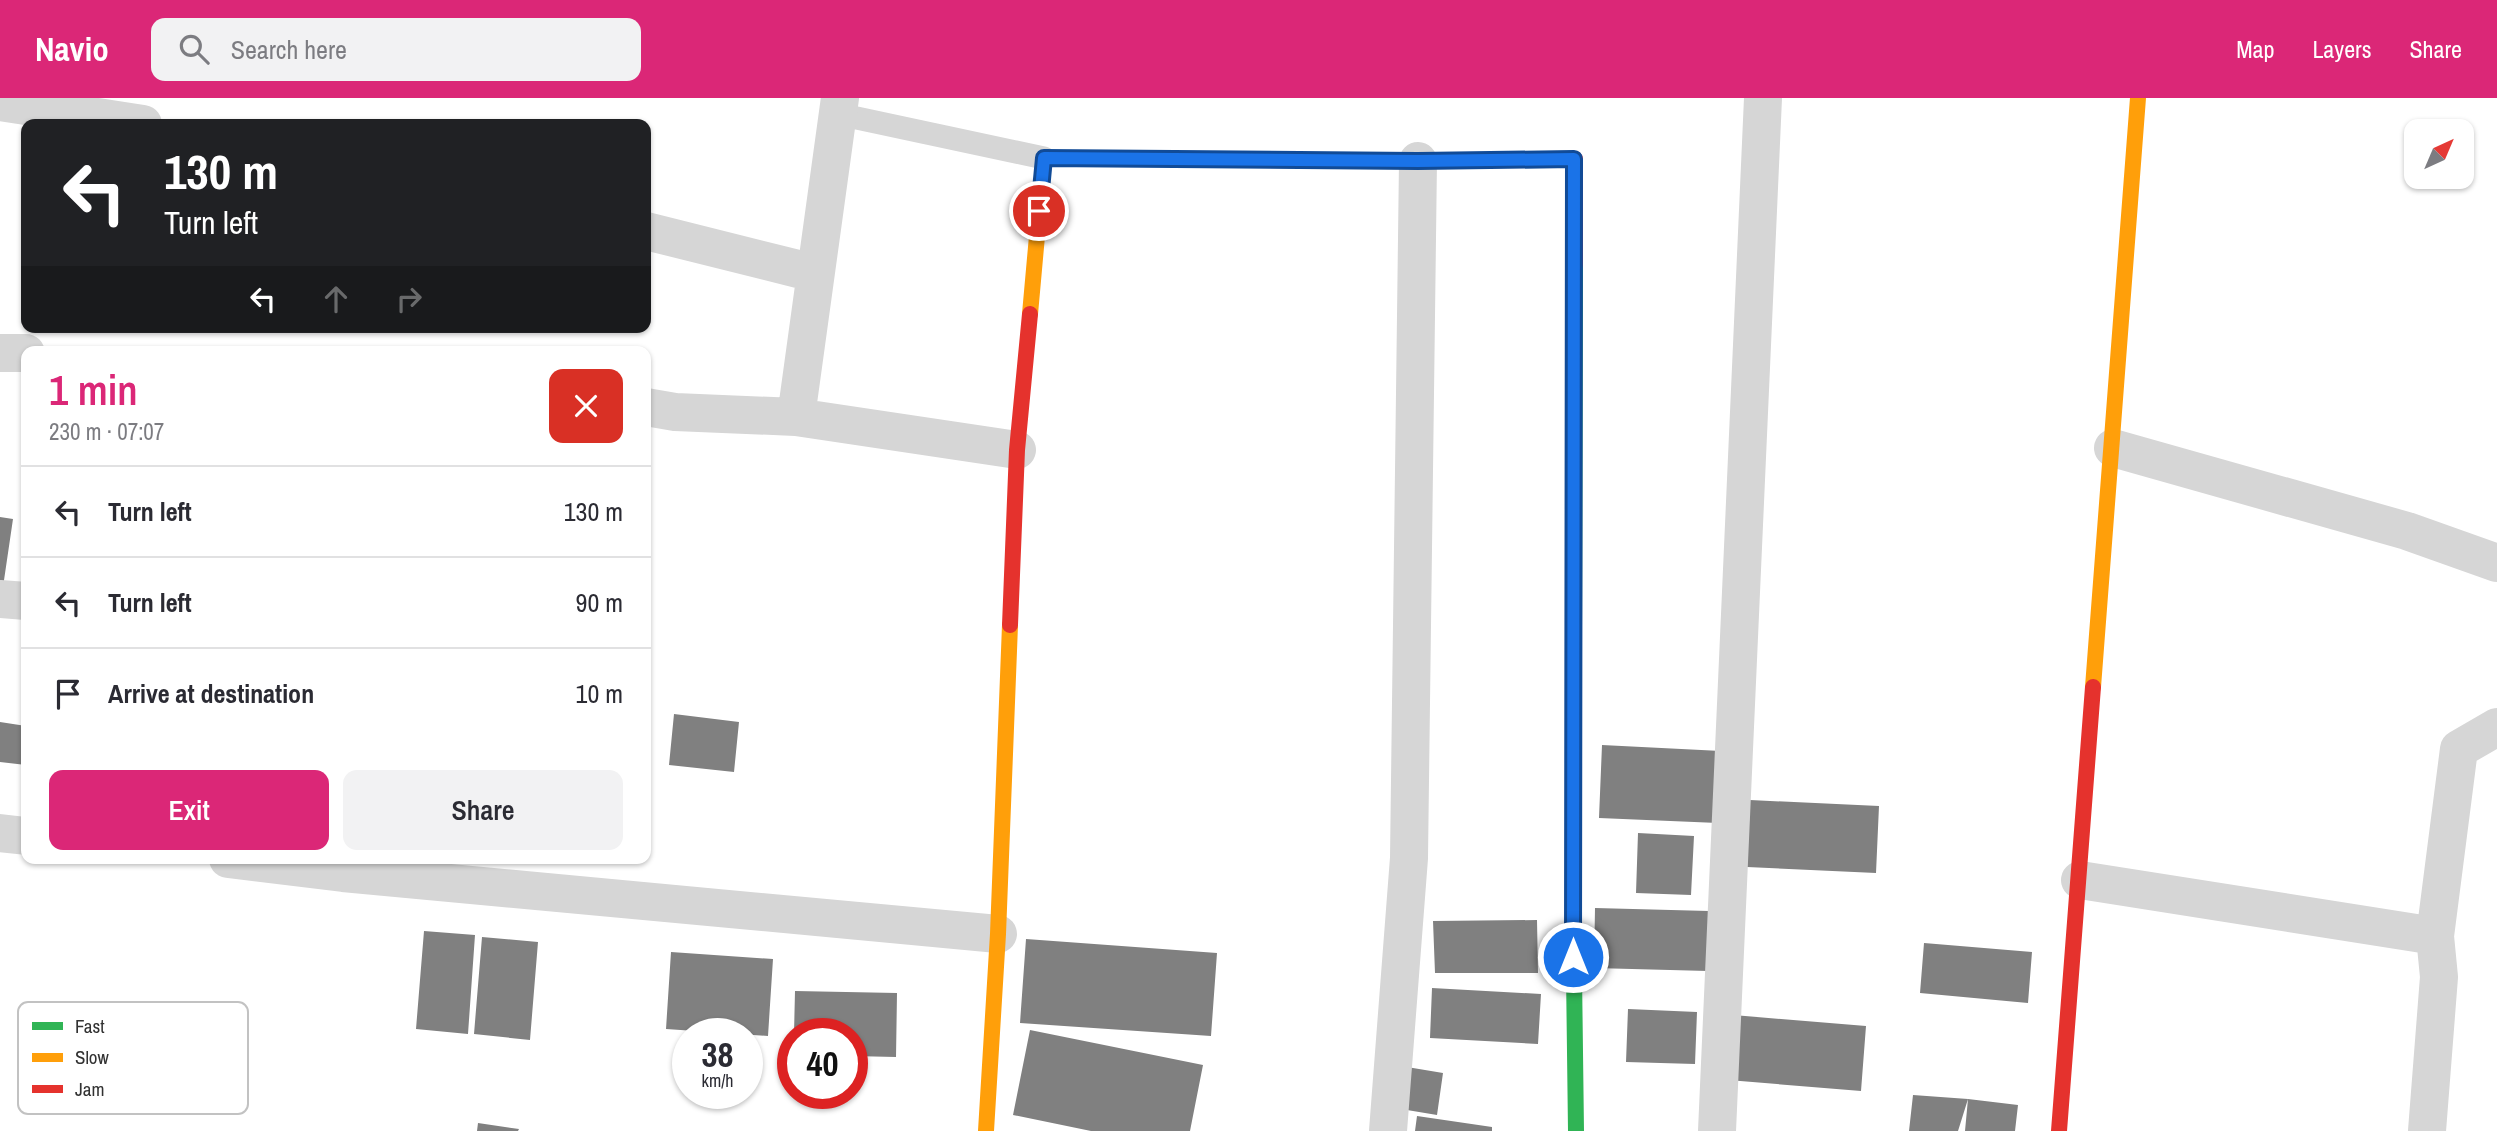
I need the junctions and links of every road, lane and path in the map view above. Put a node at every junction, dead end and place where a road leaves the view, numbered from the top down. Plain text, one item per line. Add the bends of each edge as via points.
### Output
1 (1763, 98) edge
2 (2138, 98) edge
3 (0, 102) edge
4 (839, 106) edge
5 (110, 119) edge
6 (1044, 158) junction
7 (1418, 161) junction
8 (651, 233) edge
9 (814, 273) junction
10 (0, 353) edge
11 (21, 354) edge
12 (651, 408) edge
13 (796, 417) junction
14 (2113, 448) junction
15 (1017, 450) junction
16 (2497, 563) edge
17 (0, 599) edge
18 (21, 601) edge
19 (2497, 727) edge
20 (0, 833) edge
21 (21, 835) edge
22 (271, 864) edge
23 (2080, 880) junction
24 (998, 934) junction
25 (2435, 936) junction
26 (986, 1131) edge
27 (1388, 1131) edge
28 (1576, 1131) edge
29 (1717, 1131) edge
30 (2059, 1131) edge
31 (2427, 1131) edge

1 - 29 street
2 - 14 street
3 - 5 street
4 - 6 lane
4 - 9 street
6 - 7 street
6 - 15 street
7 - 27 street via 1409,858
7 - 28 street via 1574,159
8 - 9 street
9 - 13 street
10 - 11 street
12 - 13 street
13 - 15 street
14 - 16 street via 2407,531
14 - 23 street
15 - 24 street
17 - 18 street
19 - 25 street via 2459,749
20 - 21 street
22 - 24 street
23 - 25 street
23 - 30 street
24 - 26 street
25 - 31 street via 2439,977

